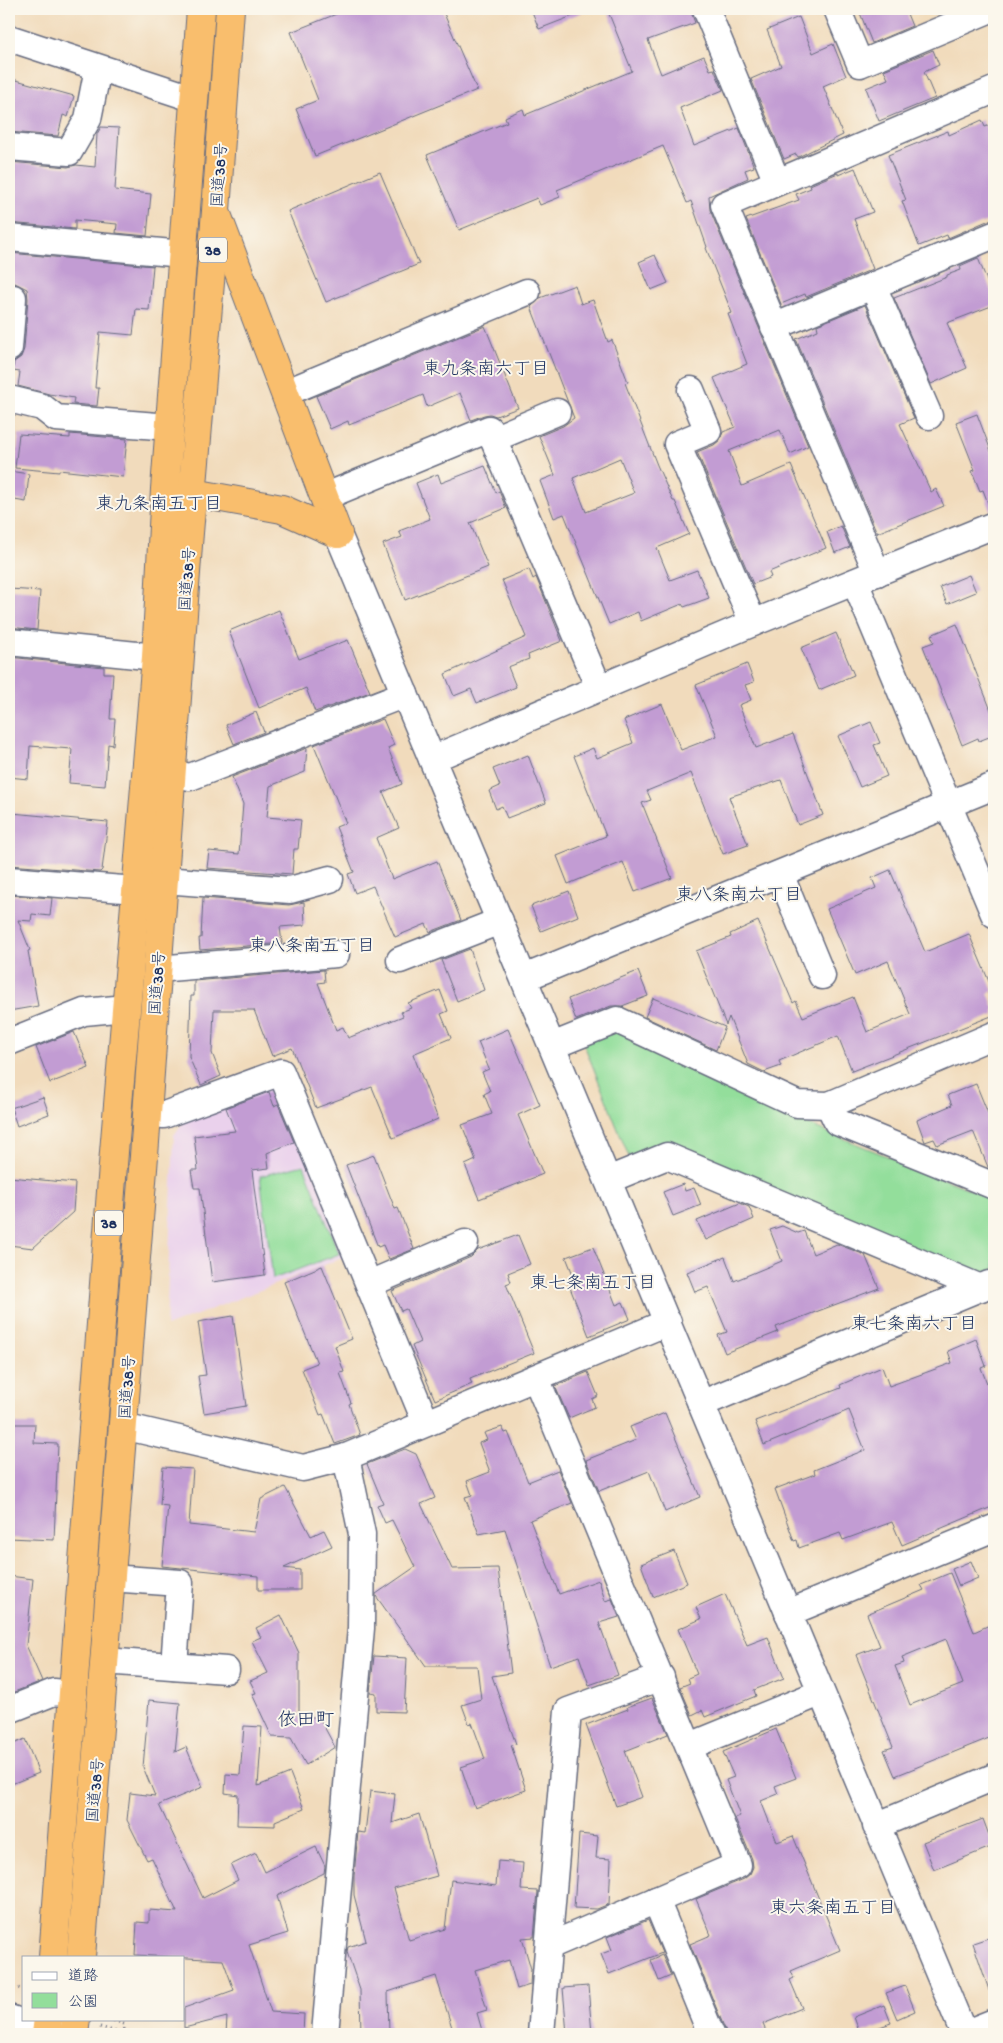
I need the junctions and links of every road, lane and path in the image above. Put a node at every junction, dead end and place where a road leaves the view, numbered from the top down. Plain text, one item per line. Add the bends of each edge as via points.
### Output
1 (201, 9) edge
2 (230, 9) edge
3 (706, 9) edge
4 (837, 9) edge
5 (991, 9) edge
6 (9, 38) edge
7 (98, 68) junction
8 (994, 90) edge
9 (195, 99) junction
10 (9, 147) edge
11 (777, 182) junction
12 (216, 211) junction
13 (994, 235) edge
14 (9, 238) edge
15 (183, 254) junction
16 (873, 286) junction
17 (527, 292) dead end
18 (13, 298) dead end
19 (774, 327) junction
20 (9, 348) edge
21 (691, 390) dead end
22 (285, 393) junction
23 (9, 398) edge
24 (557, 412) dead end
25 (929, 416) dead end
26 (170, 427) junction
27 (493, 439) junction
28 (165, 489) junction
29 (193, 492) junction
30 (324, 497) junction
31 (994, 525) edge
32 (338, 534) junction
33 (866, 578) junction
34 (753, 623) junction
35 (9, 642) edge
36 (156, 657) junction
37 (599, 688) junction
38 (405, 694) junction
39 (432, 759) junction
40 (172, 773) junction
41 (994, 786) edge
42 (950, 805) junction
43 (780, 874) junction
44 (330, 879) dead end
45 (9, 880) edge
46 (164, 880) junction
47 (136, 890) junction
48 (994, 914) edge
49 (500, 921) junction
50 (336, 954) dead end
51 (400, 960) dead end
52 (157, 968) junction
53 (822, 976) dead end
54 (524, 978) junction
55 (126, 1008) junction
56 (994, 1035) edge
57 (9, 1042) edge
58 (552, 1046) junction
59 (829, 1105) junction
60 (147, 1113) junction
61 (608, 1180) junction
62 (994, 1186) edge
63 (465, 1243) dead end
64 (369, 1284) junction
65 (988, 1285) edge
66 (668, 1322) junction
67 (536, 1378) junction
68 (701, 1404) junction
69 (426, 1423) junction
70 (123, 1426) junction
71 (346, 1457) junction
72 (992, 1536) edge
73 (110, 1578) junction
74 (788, 1613) junction
75 (104, 1661) junction
76 (174, 1666) junction
77 (226, 1670) dead end
78 (661, 1677) junction
79 (820, 1693) junction
80 (74, 1694) junction
81 (9, 1710) edge
82 (690, 1746) junction
83 (994, 1777) edge
84 (876, 1826) junction
85 (656, 1900) junction
86 (548, 1946) junction
87 (53, 1956) edge
88 (80, 1956) edge
89 (9, 1984) edge
90 (22, 1989) edge
91 (9, 2018) edge
92 (76, 2020) edge
93 (112, 2020) edge
94 (994, 2022) edge
95 (107, 2029) dead end
96 (49, 2030) edge
97 (74, 2034) edge
98 (325, 2034) edge
99 (541, 2034) edge
100 (711, 2034) edge
101 (964, 2034) edge

1 - 9 highway, 国道38号 / 38
2 - 12 highway, 国道38号 / 38
3 - 11 street
4 - 5 street via 860,64
6 - 7 street
7 - 9 street
7 - 10 street via 88,119 69,152
8 - 11 street
9 - 15 highway, 国道38号 / 38
11 - 19 street via 724,205
12 - 22 highway
12 - 29 highway, 国道38号 / 38
13 - 16 street
14 - 15 street
15 - 26 highway, 国道38号 / 38
16 - 19 street
16 - 25 street
17 - 22 street
18 - 20 street
19 - 33 street
21 - 34 street via 708,431 677,444
22 - 30 highway
23 - 26 street via 42,407 56,418
24 - 27 street
26 - 28 highway, 国道38号 / 38
27 - 30 street via 489,429
27 - 37 street
28 - 29 highway
28 - 36 highway, 国道38号 / 38
29 - 32 highway via 282,510
29 - 40 highway, 国道38号 / 38
30 - 32 highway
31 - 33 street
32 - 38 street
33 - 34 street
33 - 42 street
34 - 37 street
35 - 36 street
36 - 47 highway, 国道38号 / 38
37 - 39 street
38 - 39 street
38 - 40 street via 190,777
39 - 49 street
40 - 46 highway, 国道38号 / 38
41 - 42 street
42 - 43 street
42 - 48 street
43 - 53 street
43 - 54 street
44 - 46 street via 290,890
45 - 47 street
46 - 52 highway, 国道38号 / 38
47 - 55 highway, 国道38号 / 38
49 - 51 street
49 - 54 street
50 - 52 street
52 - 60 highway, 国道38号 / 38
54 - 58 street
55 - 57 street via 84,1012
55 - 80 highway, 国道38号 / 38
56 - 59 street
58 - 59 street via 616,1020 797,1104
58 - 61 street
59 - 62 street via 837,1122
60 - 64 street via 164,1115 281,1072
60 - 70 highway, 国道38号 / 38
61 - 65 street via 667,1156
61 - 66 street
63 - 64 street
64 - 69 street
65 - 68 street
66 - 67 street
66 - 68 street
67 - 69 street
67 - 78 street
68 - 74 street
69 - 71 street
70 - 71 street via 303,1468
70 - 73 highway, 国道38号 / 38
71 - 98 street via 362,1534 361,1628
72 - 74 street
73 - 75 highway, 国道38号 / 38
73 - 76 street via 180,1583
74 - 79 street
75 - 76 street
75 - 88 highway, 国道38号 / 38
76 - 77 street
78 - 82 street
78 - 86 street via 568,1711
79 - 82 street
79 - 84 street
80 - 81 street via 54,1692
80 - 87 highway, 国道38号 / 38
82 - 85 street via 738,1865
83 - 84 street
84 - 101 street
85 - 86 street
85 - 100 street
86 - 99 street
89 - 90 path
91 - 96 street
92 - 97 highway
93 - 95 path via 124,2024 124,2034
94 - 101 street

